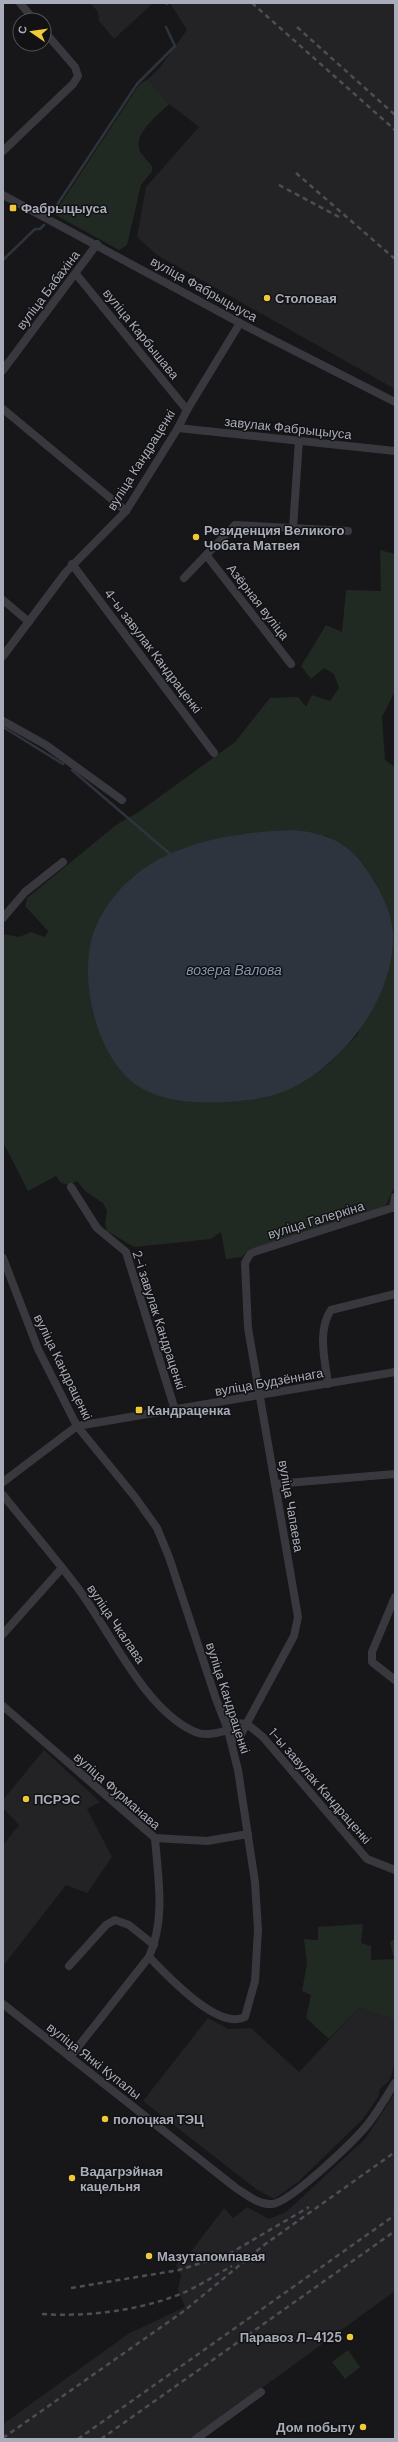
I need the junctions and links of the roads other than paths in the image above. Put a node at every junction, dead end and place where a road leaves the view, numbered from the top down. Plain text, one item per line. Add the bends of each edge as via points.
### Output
1 (20, 3) edge
2 (27, 12) edge
3 (52, 40) edge
4 (3, 151) edge
5 (3, 195) edge
6 (96, 244) junction
7 (76, 274) junction
8 (240, 323) junction
9 (3, 370) edge
10 (395, 402) edge
11 (3, 409) edge
12 (187, 410) junction
13 (178, 428) junction
14 (299, 440) junction
15 (395, 451) edge
16 (126, 511) junction
17 (293, 528) junction
18 (348, 531) dead end
19 (207, 556) junction
20 (72, 564) junction
21 (184, 578) dead end
22 (3, 600) edge
23 (29, 622) junction
24 (3, 656) edge
25 (291, 664) dead end
26 (3, 721) edge
27 (214, 753) dead end
28 (122, 800) dead end
29 (63, 862) dead end
30 (3, 918) edge
31 (71, 1187) dead end
32 (395, 1197) edge
33 (394, 1208) edge
34 (3, 1258) edge
35 (246, 1258) joint
36 (395, 1294) edge
37 (395, 1372) edge
38 (328, 1384) junction
39 (260, 1396) junction
40 (175, 1410) junction
41 (77, 1426) junction
42 (395, 1474) edge
43 (3, 1482) edge
44 (275, 1484) junction
45 (3, 1496) edge
46 (62, 1568) junction
47 (395, 1596) edge
48 (3, 1634) edge
49 (395, 1680) edge
50 (3, 1706) edge
51 (247, 1724) junction
52 (227, 1726) junction
53 (232, 1741) junction
54 (248, 1834) junction
55 (155, 1838) junction
56 (395, 1870) edge
57 (154, 1945) junction
58 (149, 1957) junction
59 (69, 1966) dead end
60 (4, 2008) edge
61 (70, 2057) junction
62 (395, 2083) edge
63 (261, 2392) dead end
64 (196, 2439) edge

1 - 2 street
3 - 4 street via 75,67 78,76 73,84
5 - 6 street, вуліца Фабрыцыуса
6 - 7 street, вуліца Бабахіна
6 - 8 street, вуліца Фабрыцыуса
7 - 9 street, вуліца Бабахіна
7 - 12 street, вуліца Карбышава
8 - 10 street, вуліца Фабрыцыуса
8 - 12 street, вуліца Кандраценкі
11 - 16 street
12 - 13 street, вуліца Кандраценкі
13 - 14 street, завулак Фабрыцыуса
13 - 16 street, вуліца Кандраценкі
14 - 15 street, завулак Фабрыцыуса
14 - 17 street
16 - 20 street, вуліца Кандраценкі
17 - 18 street
17 - 19 street via 235,525
19 - 21 street
19 - 25 street, Азёрная вуліца
20 - 23 street, вуліца Кандраценкі
20 - 27 street, 4-ы завулак Кандраценкі
22 - 23 street
23 - 24 street, вуліца Кандраценкі
26 - 28 street via 46,745
29 - 30 street via 25,892
31 - 40 street, 2-і завулак Кандраценкі via 97,1228 126,1252
32 - 33 street
33 - 35 street, вуліца Галеркіна via 254,1252
34 - 41 street, вуліца Кандраценкі via 38,1349
35 - 39 street, вуліца Чапаева via 244,1278 248,1328
36 - 38 street via 337,1307 326,1318 324,1351
37 - 38 street, вуліца Будзённага
38 - 39 street, вуліца Будзённага
39 - 40 street, вуліца Будзённага
39 - 44 street, вуліца Чапаева
40 - 41 street, вуліца Будзённага
41 - 43 street
41 - 52 street, вуліца Кандраценкі via 157,1528
42 - 44 street
44 - 51 street, вуліца Чапаева via 298,1617 297,1629
45 - 46 street, вуліца Чкалава
46 - 48 street
46 - 52 street, вуліца Чкалава via 152,1697 174,1718 195,1732 212,1734
47 - 49 street via 372,1652 372,1662
50 - 55 street, вуліца Фурманава
51 - 52 street via 236,1721
51 - 53 street, вуліца Чапаева via 241,1734
51 - 56 street, 1-ы завулак Кандраценкі via 263,1737 367,1859
52 - 53 street, вуліца Кандраценкі
53 - 54 street, вуліца Кандраценкі
54 - 55 street via 207,1841
54 - 58 street, вуліца Кандраценкі via 258,1930 255,1981 245,2017 232,2020 206,2008
55 - 57 street, вуліца Фурманава via 160,1918
57 - 58 street, вуліца Фурманава
57 - 59 street via 129,1925 115,1920 106,1925
58 - 61 street
60 - 61 street, вуліца Янкі Купалы
61 - 62 street, вуліца Янкі Купалы via 236,2188 268,2204 283,2201 302,2187 362,2131
63 - 64 street

